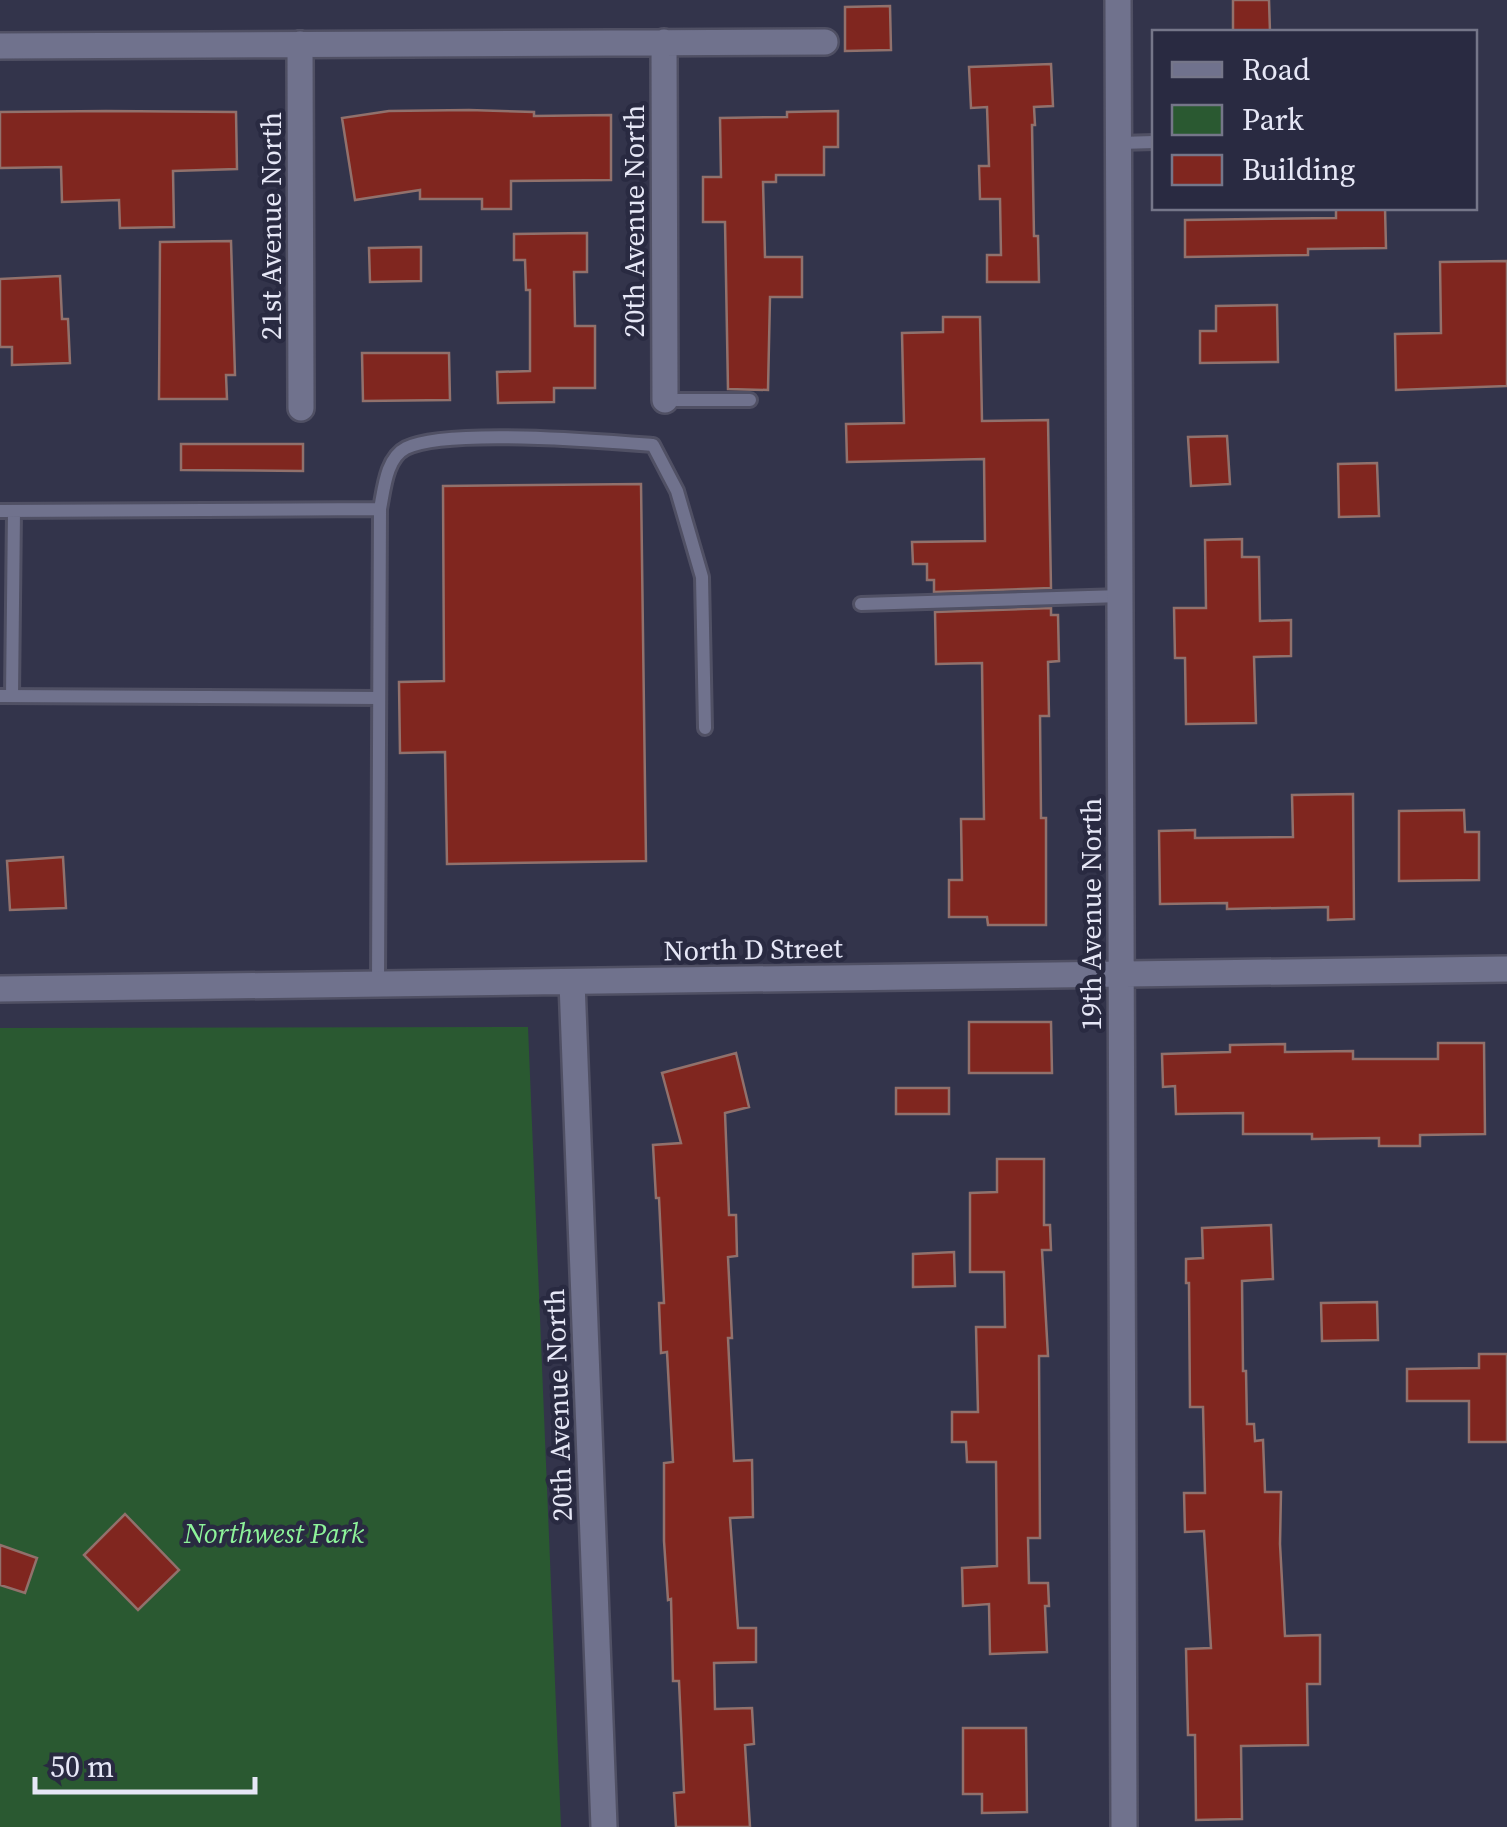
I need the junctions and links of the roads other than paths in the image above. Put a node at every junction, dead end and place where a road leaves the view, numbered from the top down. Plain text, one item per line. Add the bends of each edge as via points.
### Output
1 (1118, 0) edge
2 (664, 42) junction
3 (825, 42) dead end
4 (300, 44) junction
5 (0, 46) edge
6 (1152, 142) edge
7 (1120, 143) junction
8 (665, 400) joint
9 (750, 400) dead end
10 (301, 408) dead end
11 (380, 509) junction
12 (7, 511) edge
13 (1121, 596) junction
14 (860, 604) dead end
15 (6, 696) edge
16 (379, 698) junction
17 (704, 728) dead end
18 (1507, 969) edge
19 (1122, 974) junction
20 (572, 982) junction
21 (378, 984) junction
22 (0, 989) edge
23 (604, 1827) edge
24 (1124, 1827) edge

1 - 7 street, 19th Avenue North
2 - 3 street
2 - 4 street
2 - 8 street, 20th Avenue North
4 - 5 street
4 - 10 street, 21st Avenue North
6 - 7 lane
7 - 13 street, 19th Avenue North
8 - 9 lane
11 - 12 lane
11 - 16 lane
11 - 17 lane via 388,469 404,448 499,438 652,445 677,492 702,578
12 - 15 lane
13 - 14 lane
13 - 19 street, 19th Avenue North
15 - 16 lane
16 - 21 lane
18 - 19 street, North D Street
19 - 20 street, North D Street
19 - 24 street, 19th Avenue North
20 - 21 street, North D Street
20 - 23 street, 20th Avenue North
21 - 22 street, North D Street

